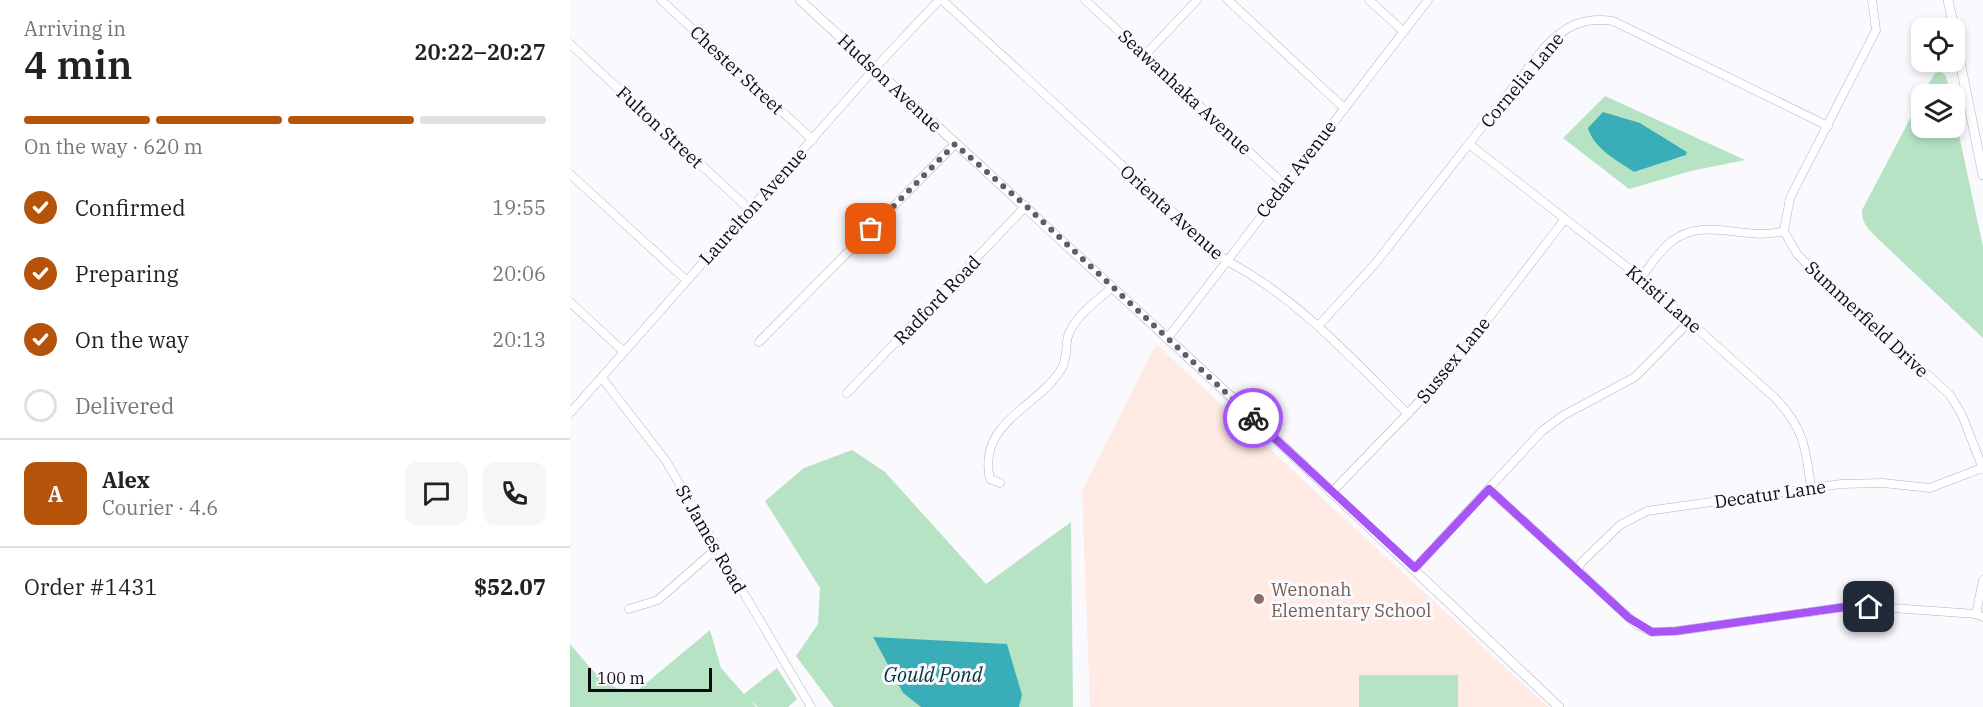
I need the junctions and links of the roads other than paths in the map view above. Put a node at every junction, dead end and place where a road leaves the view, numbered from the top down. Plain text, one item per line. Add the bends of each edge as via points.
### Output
1 (661, 0) edge
2 (800, 0) edge
3 (941, 0) edge
4 (1084, 0) edge
5 (1197, 0) edge
6 (1228, 0) edge
7 (1369, 0) edge
8 (1428, 0) edge
9 (1872, 0) edge
10 (1948, 0) edge
11 (1952, 18) edge
12 (1403, 31) junction
13 (570, 44) edge
14 (1145, 55) junction
15 (875, 68) junction
16 (1962, 72) edge
17 (1344, 108) junction
18 (1828, 126) junction
19 (813, 140) junction
20 (955, 144) junction
21 (1469, 144) junction
22 (570, 174) edge
23 (1983, 175) edge
24 (1285, 185) junction
25 (1026, 206) junction
26 (749, 209) junction
27 (1565, 219) junction
28 (1784, 231) junction
29 (1225, 260) junction
30 (1641, 278) junction
31 (686, 280) junction
32 (1112, 288) junction
33 (570, 302) edge
34 (1690, 321) junction
35 (1318, 326) junction
36 (1167, 339) junction
37 (759, 342) dead end
38 (624, 352) junction
39 (602, 378) junction
40 (847, 393) dead end
41 (570, 413) edge
42 (1408, 414) junction
43 (1983, 469) edge
44 (1000, 483) dead end
45 (1811, 488) junction
46 (1489, 489) junction
47 (1331, 493) junction
48 (717, 548) junction
49 (1415, 568) junction
50 (1578, 570) junction
51 (1983, 580) edge
52 (629, 609) dead end
53 (1979, 615) edge
54 (809, 706) edge
55 (1558, 706) edge

1 - 19 street, Chester Street
2 - 15 street, Hudson Avenue
3 - 15 street, Laurelton Avenue
3 - 29 street, Orienta Avenue
4 - 14 street, Seawanhaka Avenue
5 - 14 street
6 - 17 street
7 - 12 street
8 - 12 street, Cedar Avenue
9 - 18 street via 1876,30
10 - 11 street
12 - 17 street, Cedar Avenue
13 - 26 street, Fulton Street
14 - 24 street, Seawanhaka Avenue
15 - 19 street, Laurelton Avenue
15 - 20 street, Hudson Avenue
16 - 23 street
17 - 24 street, Cedar Avenue
18 - 21 street, Cornelia Lane via 1613,21 1595,19 1559,32
18 - 28 street via 1791,198
19 - 26 street, Laurelton Avenue
20 - 25 street, Hudson Avenue
20 - 37 street
21 - 27 street, Kristi Lane
21 - 35 street, Cornelia Lane via 1374,265
22 - 31 street
24 - 29 street, Cedar Avenue
25 - 32 street, Hudson Avenue
25 - 40 street, Radford Road
26 - 31 street, Laurelton Avenue
27 - 30 street, Kristi Lane
27 - 42 street, Sussex Lane via 1444,376
28 - 30 street via 1767,236 1693,230 1670,242
28 - 43 street, Summerfield Drive via 1797,254 1812,269 1950,395
29 - 35 street, Orienta Avenue via 1269,285
29 - 36 street, Cedar Avenue
30 - 34 street, Kristi Lane
31 - 38 street, Laurelton Avenue
32 - 36 street, Hudson Avenue
32 - 44 street via 1077,320 1062,367 994,438 987,465 990,479
33 - 38 street
34 - 45 street, Kristi Lane via 1775,398 1798,425
34 - 46 street via 1635,377 1542,431
35 - 42 street, Orienta Avenue
36 - 47 street, Hudson Avenue
38 - 39 street, Laurelton Avenue
39 - 41 street, Laurelton Avenue
39 - 48 street, St James Road via 666,461
42 - 47 street, Sussex Lane
43 - 45 street, Decatur Lane via 1930,488 1882,483
45 - 50 street, Decatur Lane via 1647,511 1620,525 1581,562
46 - 49 street
46 - 50 street
47 - 49 street, Hudson Avenue
48 - 52 street via 658,600
48 - 54 street, St James Road
49 - 55 street, Hudson Avenue
50 - 53 street via 1637,625 1652,632 1845,607
51 - 53 street

